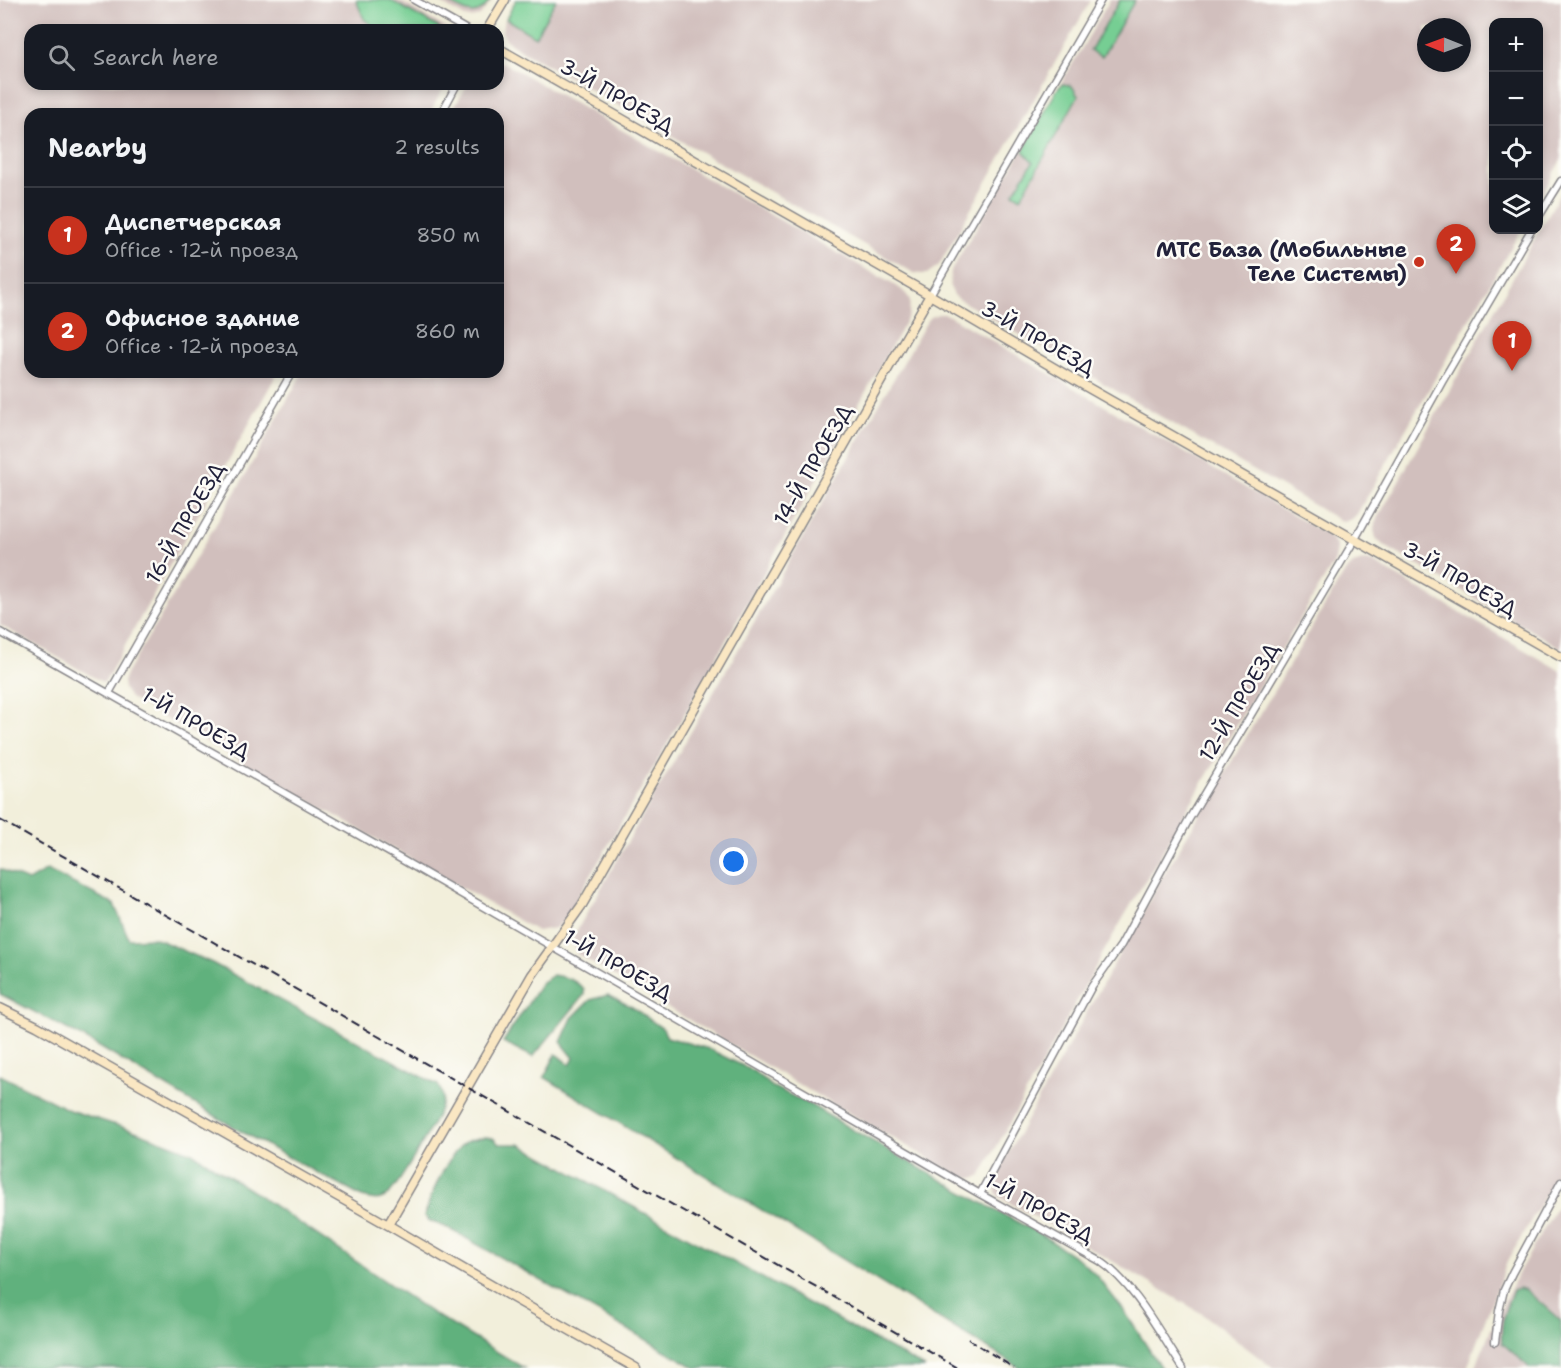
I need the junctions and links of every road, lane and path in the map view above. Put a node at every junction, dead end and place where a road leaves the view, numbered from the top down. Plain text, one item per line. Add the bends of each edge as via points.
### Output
1 (414, 0) edge
2 (505, 0) edge
3 (1101, 0) edge
4 (456, 24) edge
5 (491, 24) edge
6 (504, 51) edge
7 (454, 90) edge
8 (444, 108) edge
9 (1561, 181) edge
10 (1543, 211) edge
11 (1530, 234) edge
12 (930, 295) junction
13 (289, 378) edge
14 (1355, 539) junction
15 (0, 632) edge
16 (1561, 657) edge
17 (109, 693) junction
18 (553, 946) junction
19 (0, 1008) edge
20 (1561, 1182) edge
21 (980, 1194) junction
22 (388, 1225) junction
23 (1495, 1342) dead end
24 (636, 1368) edge
25 (1183, 1368) edge

1 - 4 street
2 - 5 street
3 - 12 street, 14-Й ПРОЕЗД
6 - 12 street, 3-Й ПРОЕЗД
7 - 8 street
9 - 10 street
11 - 14 street, 12-Й ПРОЕЗД
12 - 14 street, 3-Й ПРОЕЗД
12 - 18 street, 14-Й ПРОЕЗД via 582,905
13 - 17 street, 16-Й ПРОЕЗД
14 - 16 street, 3-Й ПРОЕЗД
14 - 21 street, 12-Й ПРОЕЗД via 1188,821 1121,945 1092,986
15 - 17 street, 1-Й ПРОЕЗД
17 - 18 street, 1-Й ПРОЕЗД
18 - 21 street, 1-Й ПРОЕЗД
18 - 22 street, 14-Й ПРОЕЗД via 532,975
19 - 22 street
20 - 23 street via 1504,1290
21 - 25 street, 1-Й ПРОЕЗД via 1112,1269 1138,1300
22 - 24 street

